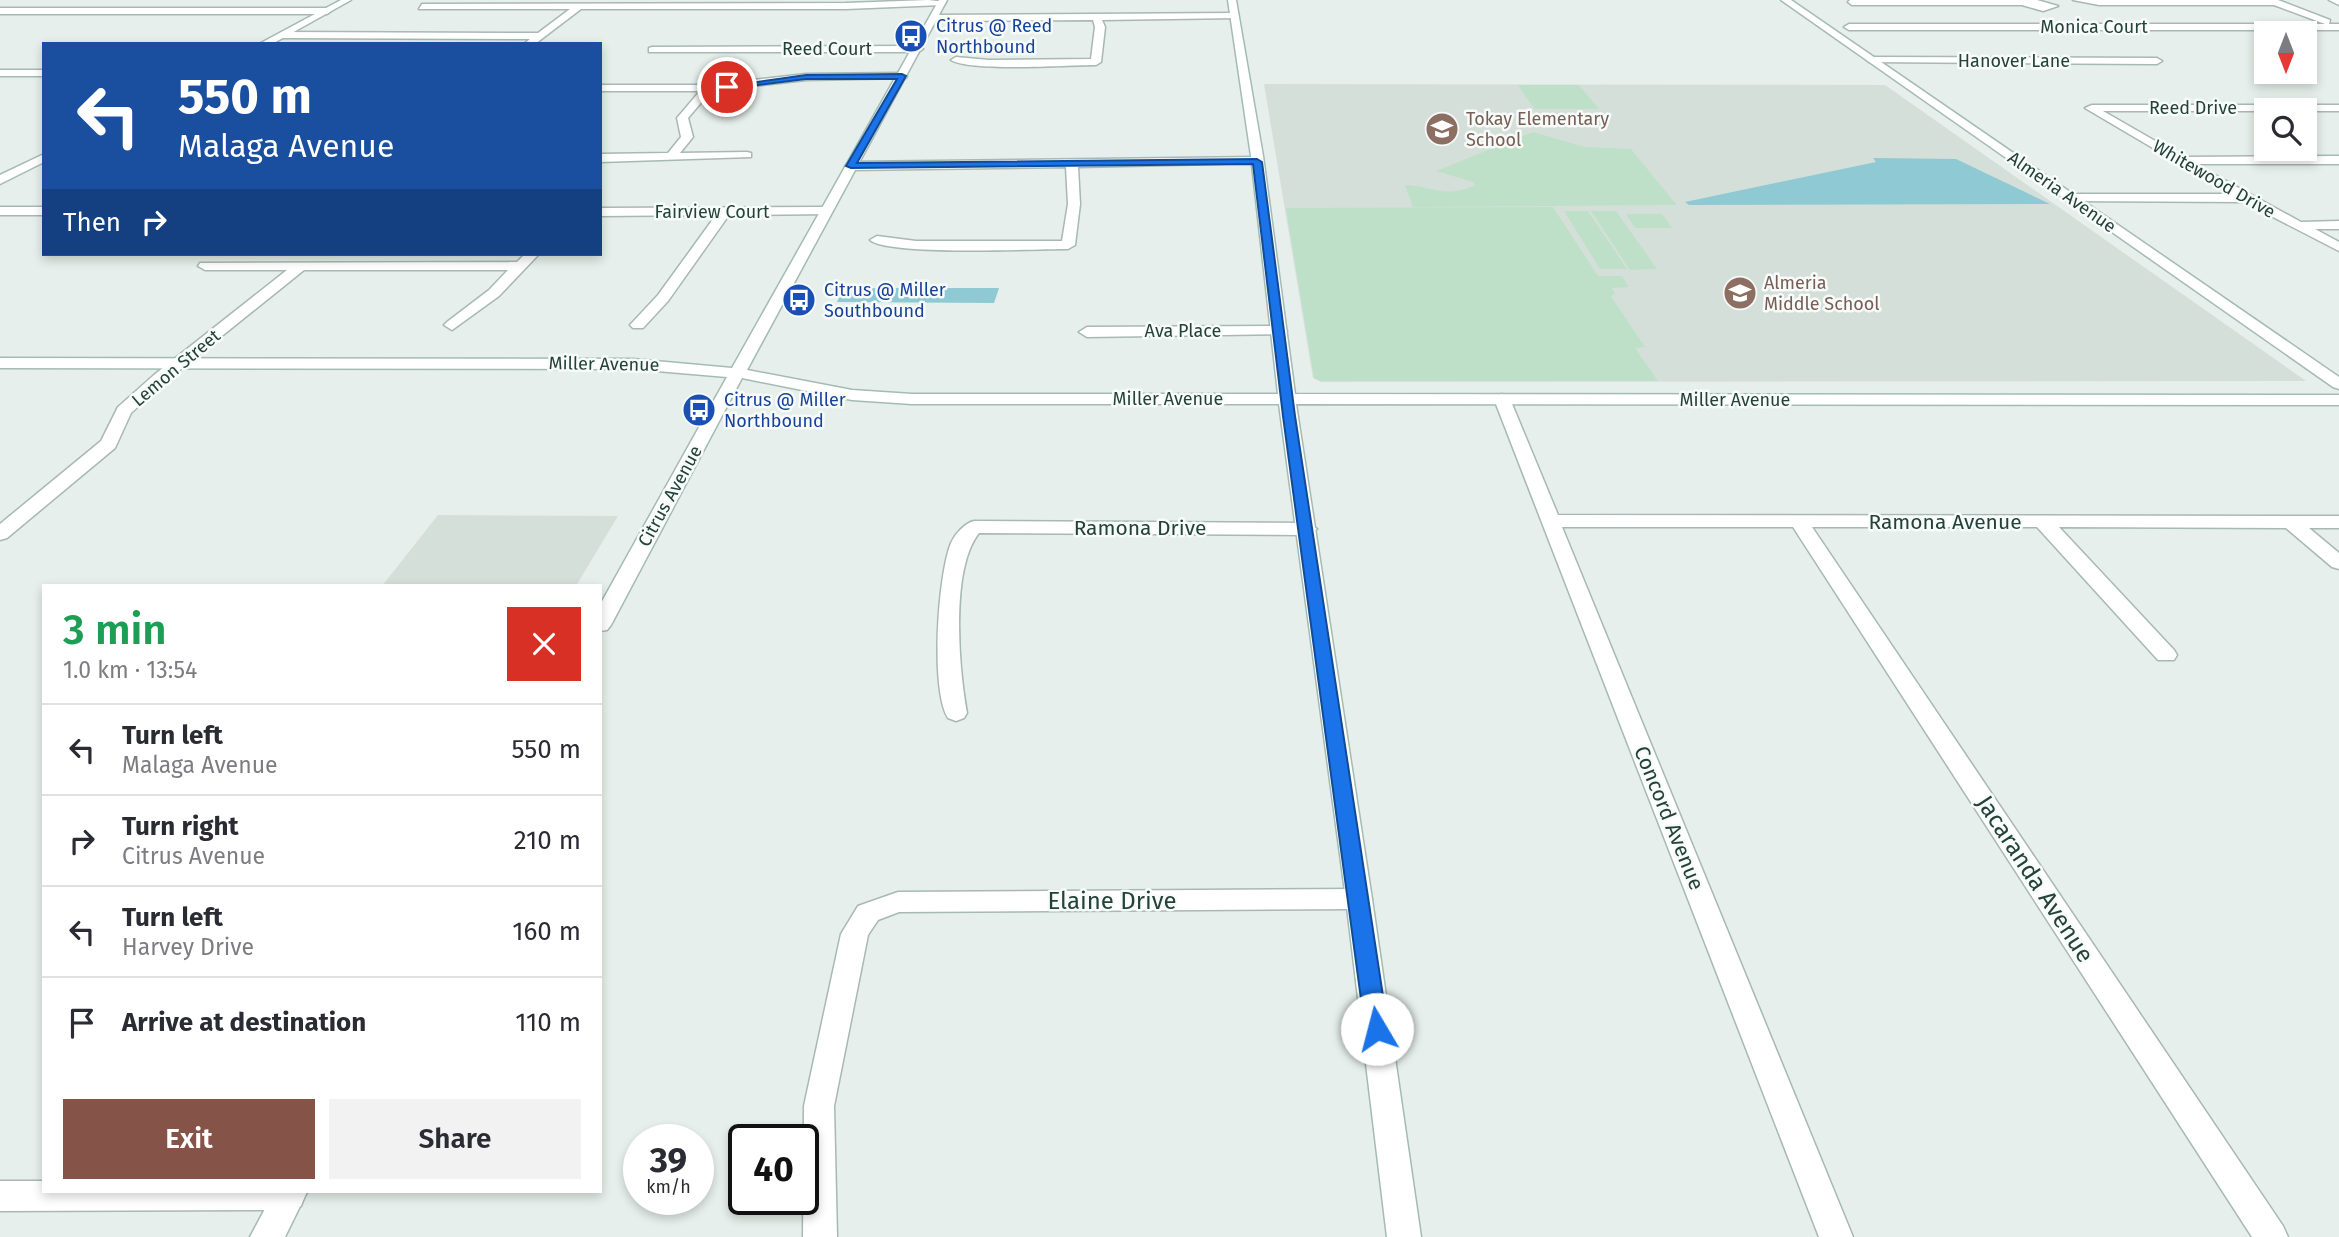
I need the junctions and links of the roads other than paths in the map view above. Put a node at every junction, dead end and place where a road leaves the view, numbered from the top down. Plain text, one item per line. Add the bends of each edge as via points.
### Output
1 (347, 0) edge
2 (1232, 0) edge
3 (1785, 0) edge
4 (2077, 0) edge
5 (2333, 0) edge
6 (943, 1) edge
7 (1850, 1) edge
8 (2098, 1) edge
9 (2273, 1) edge
10 (2027, 2) dead end
11 (2339, 2) edge
12 (580, 6) junction
13 (691, 6) junction
14 (804, 6) junction
15 (422, 7) dead end
16 (1864, 10) dead end
17 (0, 11) edge
18 (327, 11) junction
19 (681, 16) dead end
20 (796, 16) dead end
21 (1234, 16) junction
22 (1097, 17) junction
23 (1876, 17) dead end
24 (934, 18) junction
25 (2339, 26) edge
26 (1849, 27) dead end
27 (1892, 27) junction
28 (282, 34) junction
29 (410, 36) junction
30 (540, 36) junction
31 (268, 42) edge
32 (400, 42) edge
33 (532, 42) edge
34 (918, 49) junction
35 (652, 50) dead end
36 (956, 60) dead end
37 (1872, 61) junction
38 (2157, 61) dead end
39 (0, 73) edge
40 (29, 73) junction
41 (42, 73) edge
42 (902, 76) junction
43 (0, 85) edge
44 (602, 88) edge
45 (708, 88) junction
46 (2090, 108) joint
47 (2339, 108) edge
48 (747, 155) dead end
49 (671, 157) junction
50 (42, 158) edge
51 (602, 158) edge
52 (2181, 160) junction
53 (2339, 160) edge
54 (1257, 162) junction
55 (1072, 163) junction
56 (851, 166) junction
57 (0, 180) edge
58 (2071, 198) junction
59 (2246, 198) junction
60 (0, 211) edge
61 (42, 211) edge
62 (825, 211) junction
63 (602, 212) edge
64 (725, 212) junction
65 (2295, 225) junction
66 (2339, 225) edge
67 (877, 240) dead end
68 (2339, 247) edge
69 (216, 256) edge
70 (530, 256) edge
71 (521, 266) junction
72 (301, 267) junction
73 (638, 325) dead end
74 (452, 326) dead end
75 (1279, 331) junction
76 (1087, 332) dead end
77 (0, 363) edge
78 (180, 363) junction
79 (739, 373) junction
80 (2339, 384) edge
81 (1288, 398) junction
82 (1502, 399) junction
83 (2339, 400) edge
84 (1550, 521) junction
85 (1799, 522) junction
86 (2043, 522) junction
87 (2291, 522) junction
88 (2339, 522) edge
89 (1307, 529) junction
90 (0, 534) edge
91 (2339, 563) edge
92 (602, 621) edge
93 (2166, 655) dead end
94 (956, 713) dead end
95 (1359, 899) junction
96 (290, 1194) edge
97 (0, 1196) edge
98 (267, 1237) edge
99 (820, 1237) edge
100 (1404, 1237) edge
101 (1836, 1237) edge
102 (2271, 1237) edge

1 - 18 street
2 - 21 street
3 - 37 street, Almeria Avenue
4 - 8 street
5 - 11 street
6 - 14 street
6 - 24 street, Citrus Avenue
7 - 10 street
7 - 16 street
8 - 9 street
9 - 25 street
12 - 13 street
12 - 15 street
12 - 30 street
13 - 14 street
13 - 19 street
14 - 20 street
17 - 18 street
18 - 28 street
21 - 22 street
21 - 54 street
22 - 24 street
22 - 36 street via 1096,62
23 - 27 street
24 - 34 street, Citrus Avenue
25 - 27 street, Monica Court
26 - 27 street, Monica Court
28 - 29 street
28 - 31 street
29 - 30 street
29 - 32 street
30 - 33 street
34 - 35 street, Reed Court
34 - 42 street, Citrus Avenue
37 - 38 street, Hanover Lane
37 - 58 street, Almeria Avenue
39 - 40 street
40 - 41 street
40 - 43 street
42 - 45 street via 806,77
42 - 56 street, Citrus Avenue
44 - 45 street
45 - 49 street via 682,118 687,137
46 - 47 street, Reed Drive
46 - 52 street, Whitewood Drive
48 - 49 street
49 - 51 street
50 - 57 street
52 - 53 street
52 - 59 street, Whitewood Drive
54 - 55 street
54 - 75 street
55 - 56 street
55 - 67 street via 1074,204 1068,245 916,245
56 - 62 street, Citrus Avenue
58 - 59 street
58 - 80 street, Almeria Avenue
59 - 65 street, Whitewood Drive
60 - 61 street
62 - 64 street, Fairview Court
62 - 79 street, Citrus Avenue
63 - 64 street, Fairview Court
64 - 73 street
65 - 66 street
65 - 68 street, Whitewood Drive
69 - 72 street via 205,266
70 - 71 street
71 - 72 street
71 - 74 street
72 - 78 street, Lemon Street
75 - 76 street, Ava Place
75 - 81 street
77 - 78 street, Miller Avenue
78 - 79 street, Miller Avenue via 633,364
78 - 90 street, Lemon Street via 124,411 109,444
79 - 81 street, Miller Avenue via 852,396 912,400
79 - 92 street, Citrus Avenue
81 - 82 street, Miller Avenue
81 - 89 street
82 - 83 street, Miller Avenue
82 - 84 street, Concord Avenue
84 - 85 street, Ramona Avenue
84 - 101 street, Concord Avenue
85 - 86 street, Ramona Avenue
85 - 102 street, Jacaranda Avenue
86 - 87 street, Ramona Avenue
86 - 93 street
87 - 88 street, Ramona Avenue
87 - 91 street
89 - 94 street, Ramona Drive via 974,527 961,543 947,613 949,676
89 - 95 street
95 - 99 street, Elaine Drive via 898,902 868,913 855,934 818,1106
95 - 100 street
96 - 97 street
96 - 98 street

